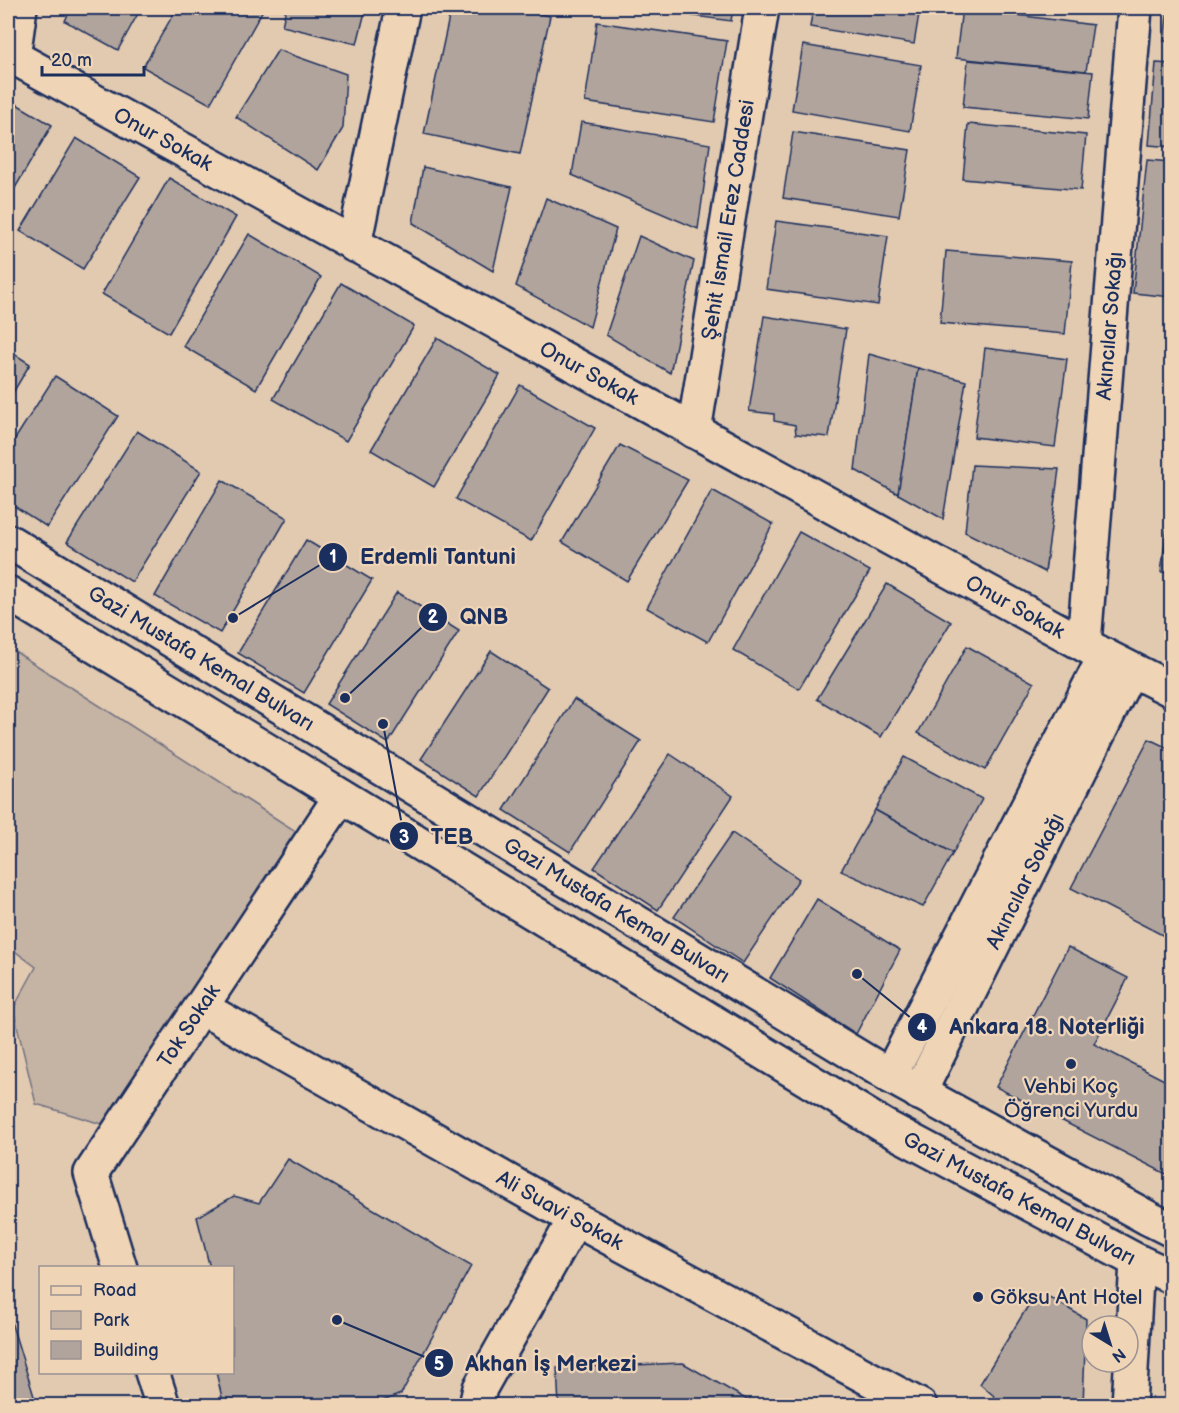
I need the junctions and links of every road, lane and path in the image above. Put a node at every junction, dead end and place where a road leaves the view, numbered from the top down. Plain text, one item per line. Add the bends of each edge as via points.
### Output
1 (20, 8) edge
2 (403, 8) edge
3 (762, 8) edge
4 (1136, 8) edge
5 (10, 56) edge
6 (354, 245) junction
7 (694, 431) junction
8 (8, 541) edge
9 (8, 593) edge
10 (1106, 656) junction
11 (1172, 690) edge
12 (341, 796) junction
13 (202, 1008) junction
14 (890, 1076) junction
15 (920, 1093) junction
16 (575, 1219) junction
17 (1172, 1230) edge
18 (1137, 1262) junction
19 (119, 1266) edge
20 (1172, 1276) edge
21 (153, 1374) edge
22 (163, 1406) edge
23 (476, 1406) edge
24 (920, 1406) edge
25 (1129, 1406) edge

1 - 5 street
2 - 6 street
3 - 7 street, Şehit İsmail Erez Caddesi
4 - 10 street, Akıncılar Sokağı
5 - 6 street, Onur Sokak
6 - 7 street, Onur Sokak
7 - 10 street, Onur Sokak
8 - 14 street, Gazi Mustafa Kemal Bulvarı
9 - 12 street, Gazi Mustafa Kemal Bulvarı
10 - 11 street, Onur Sokak
10 - 14 street, Akıncılar Sokağı
10 - 15 street, Akıncılar Sokağı
12 - 13 street, Tok Sokak
12 - 18 street, Gazi Mustafa Kemal Bulvarı via 884,1126
13 - 16 street, Ali Suavi Sokak
13 - 19 street, Tok Sokak via 91,1173
14 - 15 street, Gazi Mustafa Kemal Bulvarı
15 - 17 street, Gazi Mustafa Kemal Bulvarı
16 - 23 street via 480,1388
16 - 24 street, Ali Suavi Sokak
18 - 20 street, Gazi Mustafa Kemal Bulvarı
18 - 25 street
21 - 22 street

